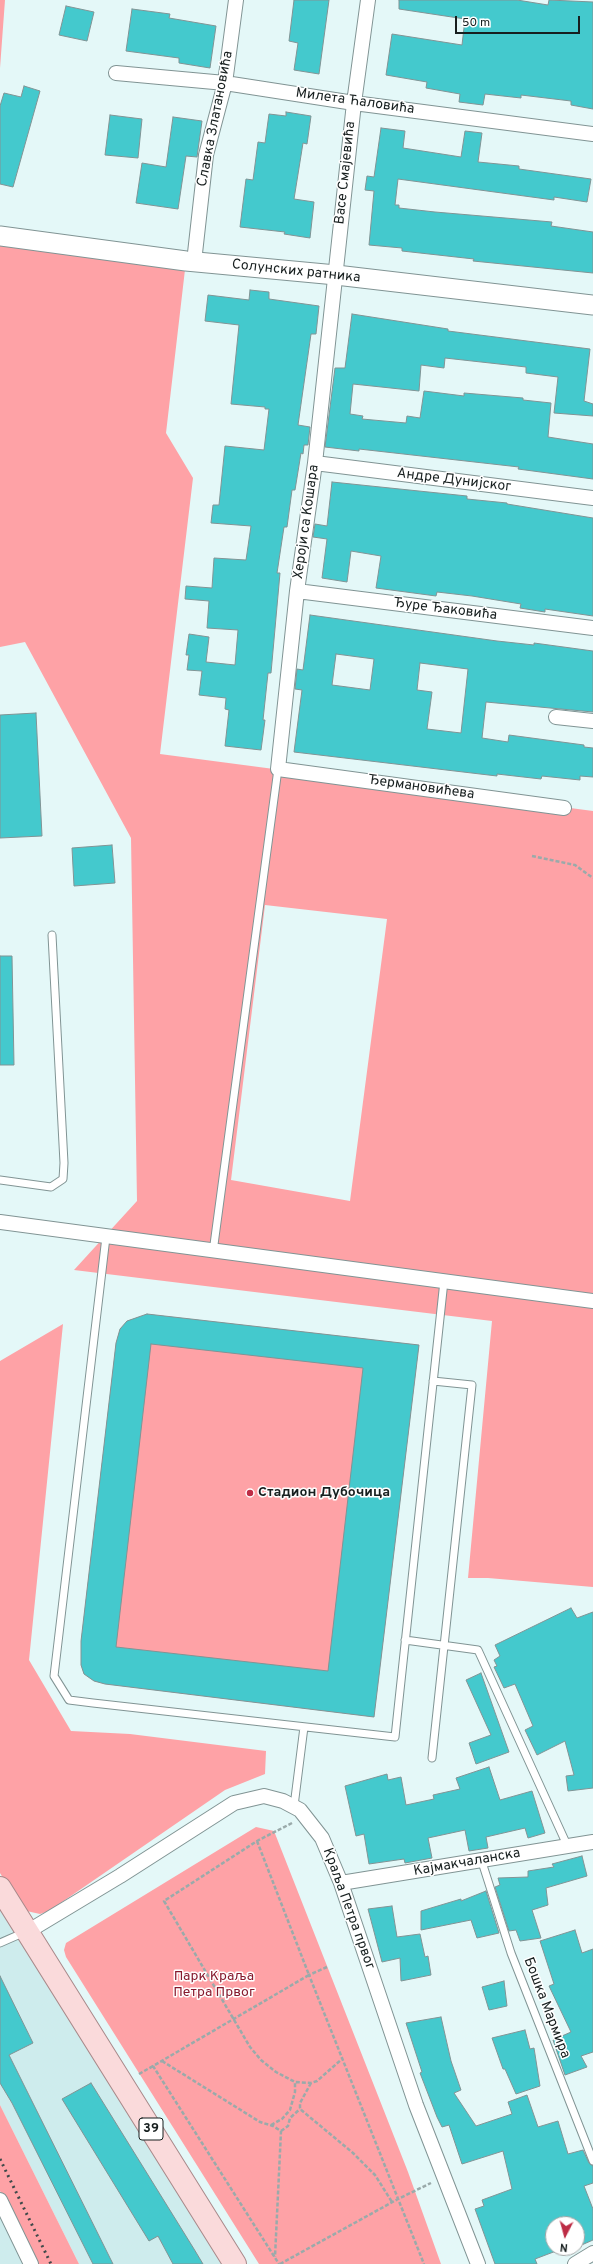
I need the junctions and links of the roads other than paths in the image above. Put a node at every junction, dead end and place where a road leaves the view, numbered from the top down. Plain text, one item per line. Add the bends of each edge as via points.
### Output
1 (236, 0) edge
2 (368, 0) edge
3 (116, 73) dead end
4 (225, 83) junction
5 (354, 103) junction
6 (593, 134) edge
7 (0, 236) edge
8 (194, 262) junction
9 (336, 275) junction
10 (593, 305) edge
11 (315, 463) junction
12 (593, 498) edge
13 (297, 591) junction
14 (593, 628) edge
15 (556, 717) dead end
16 (593, 722) edge
17 (278, 769) junction
18 (564, 808) dead end
19 (52, 935) dead end
20 (0, 1180) edge
21 (0, 1222) edge
22 (106, 1237) junction
23 (213, 1252) junction
24 (444, 1281) junction
25 (593, 1301) edge
26 (433, 1381) junction
27 (405, 1640) junction
28 (444, 1645) junction
29 (304, 1727) junction
30 (432, 1758) dead end
31 (294, 1806) junction
32 (593, 1842) edge
33 (567, 1846) junction
34 (482, 1862) junction
35 (341, 1883) junction
36 (0, 1888) edge
37 (27, 1932) junction
38 (0, 1944) edge
39 (593, 2160) edge
40 (0, 2200) edge
41 (593, 2253) edge
42 (31, 2264) edge
43 (235, 2264) edge
44 (478, 2264) edge
45 (575, 2264) edge

1 - 4 street, Славка Златановића
2 - 5 street, Васе Смајевића
3 - 4 street, Милета Ћаловића
4 - 5 street, Милета Ћаловића
4 - 8 street, Славка Златановића via 206,154
5 - 6 street, Милета Ћаловића
5 - 9 street, Васе Смајевића
7 - 8 main road, Солунских ратника
8 - 9 main road, Солунских ратника
9 - 10 main road, Солунских ратника
9 - 11 street, Хероји са Кошара
11 - 12 street, Андре Дунијског
11 - 13 street, Хероји са Кошара
13 - 14 street, Ђуре Ђаковића
13 - 17 street, Хероји са Кошара
15 - 16 street
17 - 18 street, Ђермановићева
17 - 23 lane
19 - 20 lane via 63,1179 51,1187
21 - 22 street
22 - 23 street
22 - 29 lane via 54,1676 69,1700
23 - 24 street
24 - 25 street
24 - 26 lane
26 - 27 lane
26 - 28 lane via 472,1385
27 - 28 lane
27 - 29 lane via 395,1737
28 - 30 lane
28 - 33 lane via 478,1650
29 - 31 lane
31 - 35 street, Краља Петра првог via 322,1838
31 - 37 street, Краља Петра првог via 264,1796 234,1803
32 - 33 street, Кајмакчаланска
33 - 34 street, Кајмакчаланска
34 - 35 street, Кајмакчаланска
34 - 39 lane, Бошка Мармира via 511,1953
35 - 44 street, Краља Петра првог via 416,2106
36 - 37 main road, 39
37 - 38 lane
37 - 43 main road, 39
40 - 42 street
41 - 45 street

